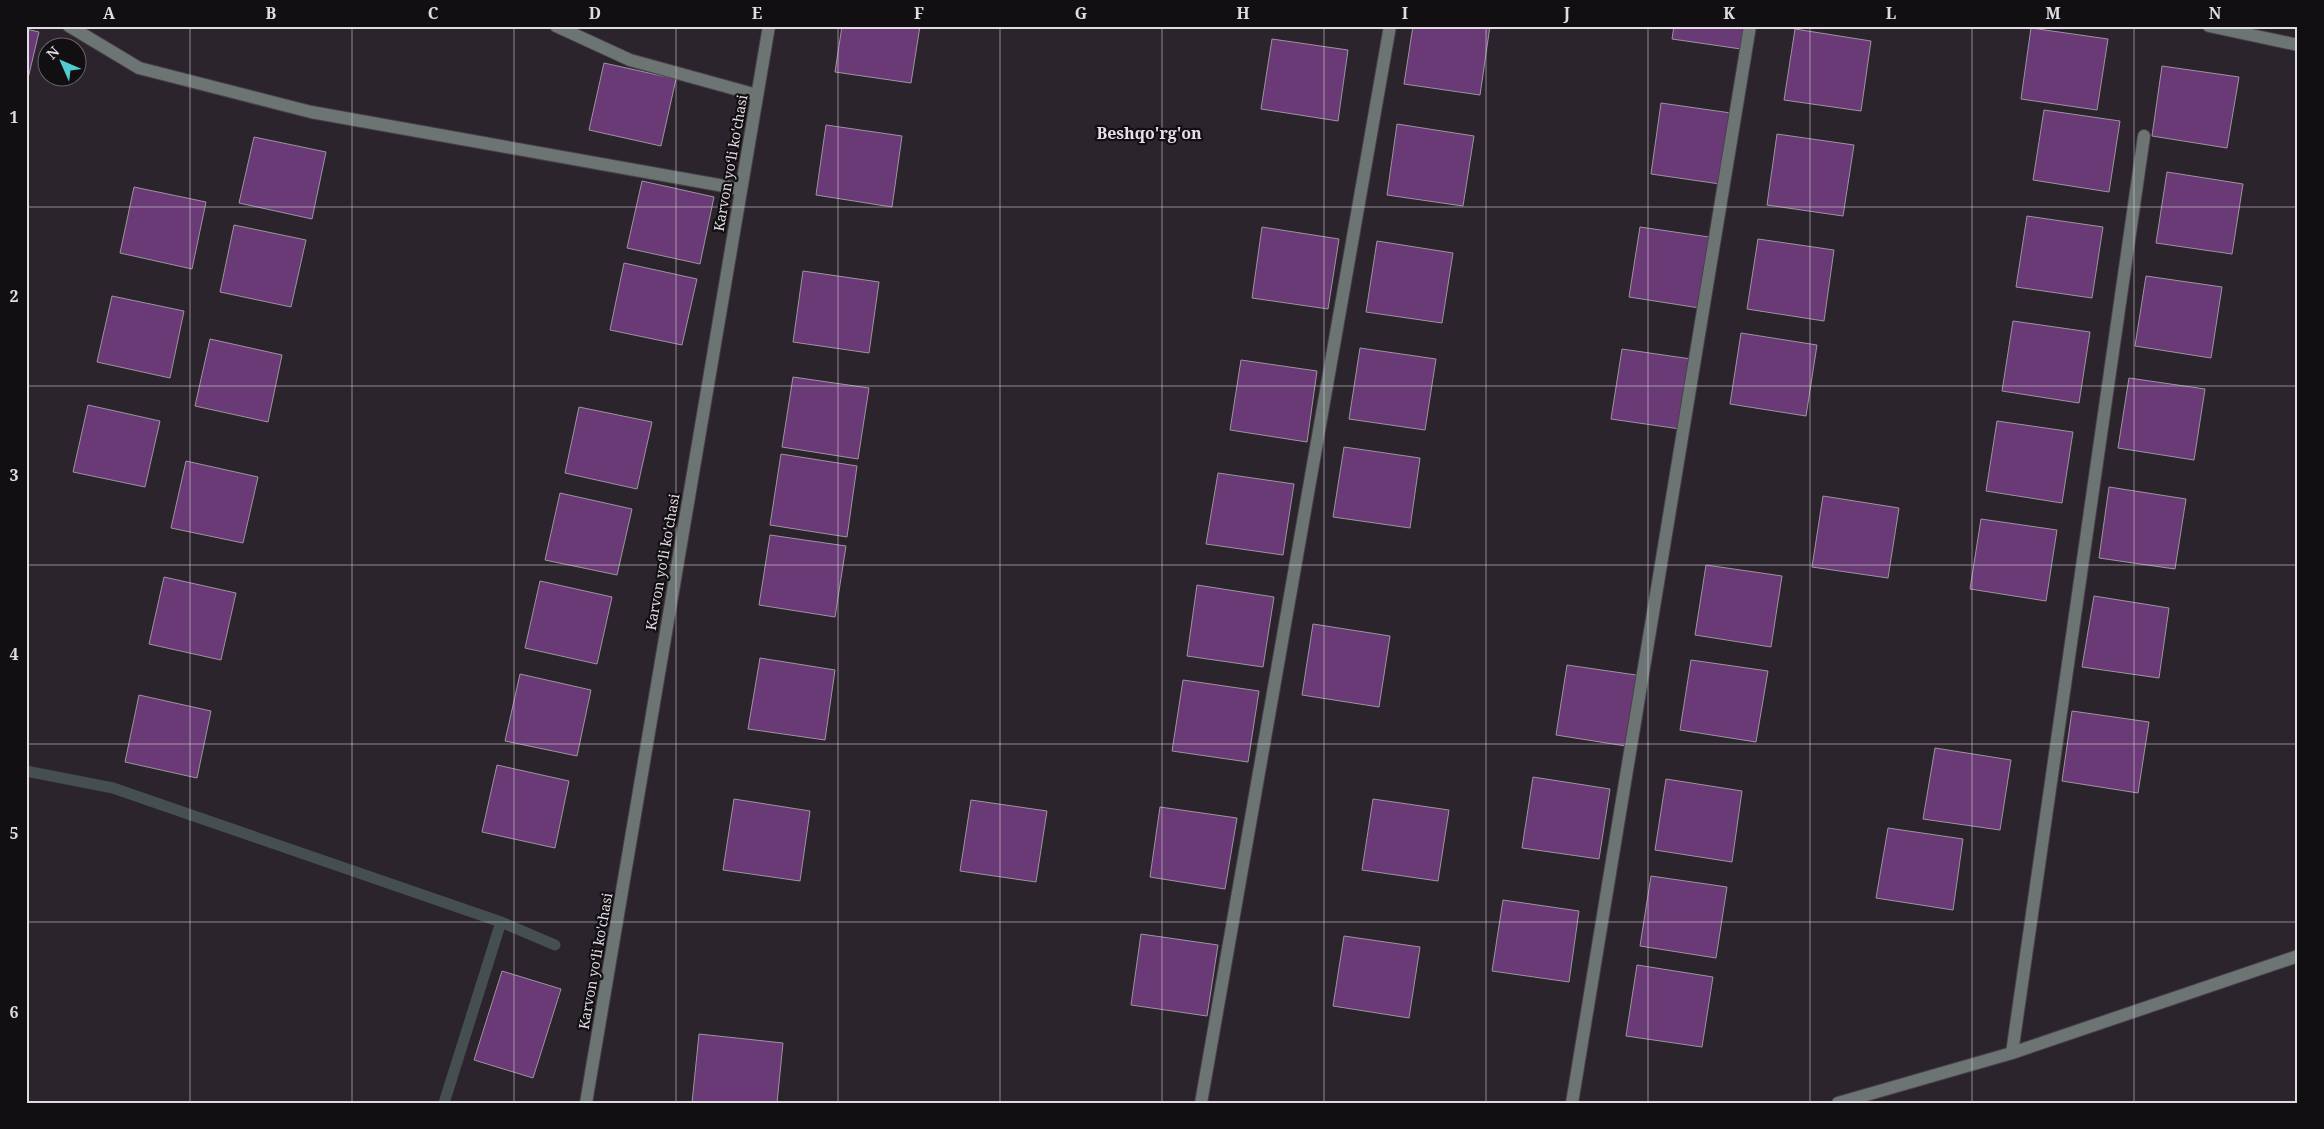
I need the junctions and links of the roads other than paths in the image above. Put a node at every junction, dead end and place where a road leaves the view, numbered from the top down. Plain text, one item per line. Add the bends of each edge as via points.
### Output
1 (69, 26) edge
2 (556, 26) edge
3 (769, 26) edge
4 (1390, 26) edge
5 (1750, 26) edge
6 (2208, 26) edge
7 (2298, 45) edge
8 (757, 95) junction
9 (2144, 136) dead end
10 (741, 189) junction
11 (2298, 956) edge
12 (2012, 1053) junction
13 (586, 1103) edge
14 (1201, 1103) edge
15 (1572, 1103) edge
16 (1838, 1103) edge

1 - 10 street via 139,68 311,112
2 - 8 street via 630,60
3 - 8 street, Karvon yo‘li ko'chasi
4 - 14 street
5 - 15 street
6 - 7 street
8 - 10 street, Karvon yo‘li ko'chasi
9 - 12 street
10 - 13 street, Karvon yo‘li ko'chasi
11 - 12 street
12 - 16 street

